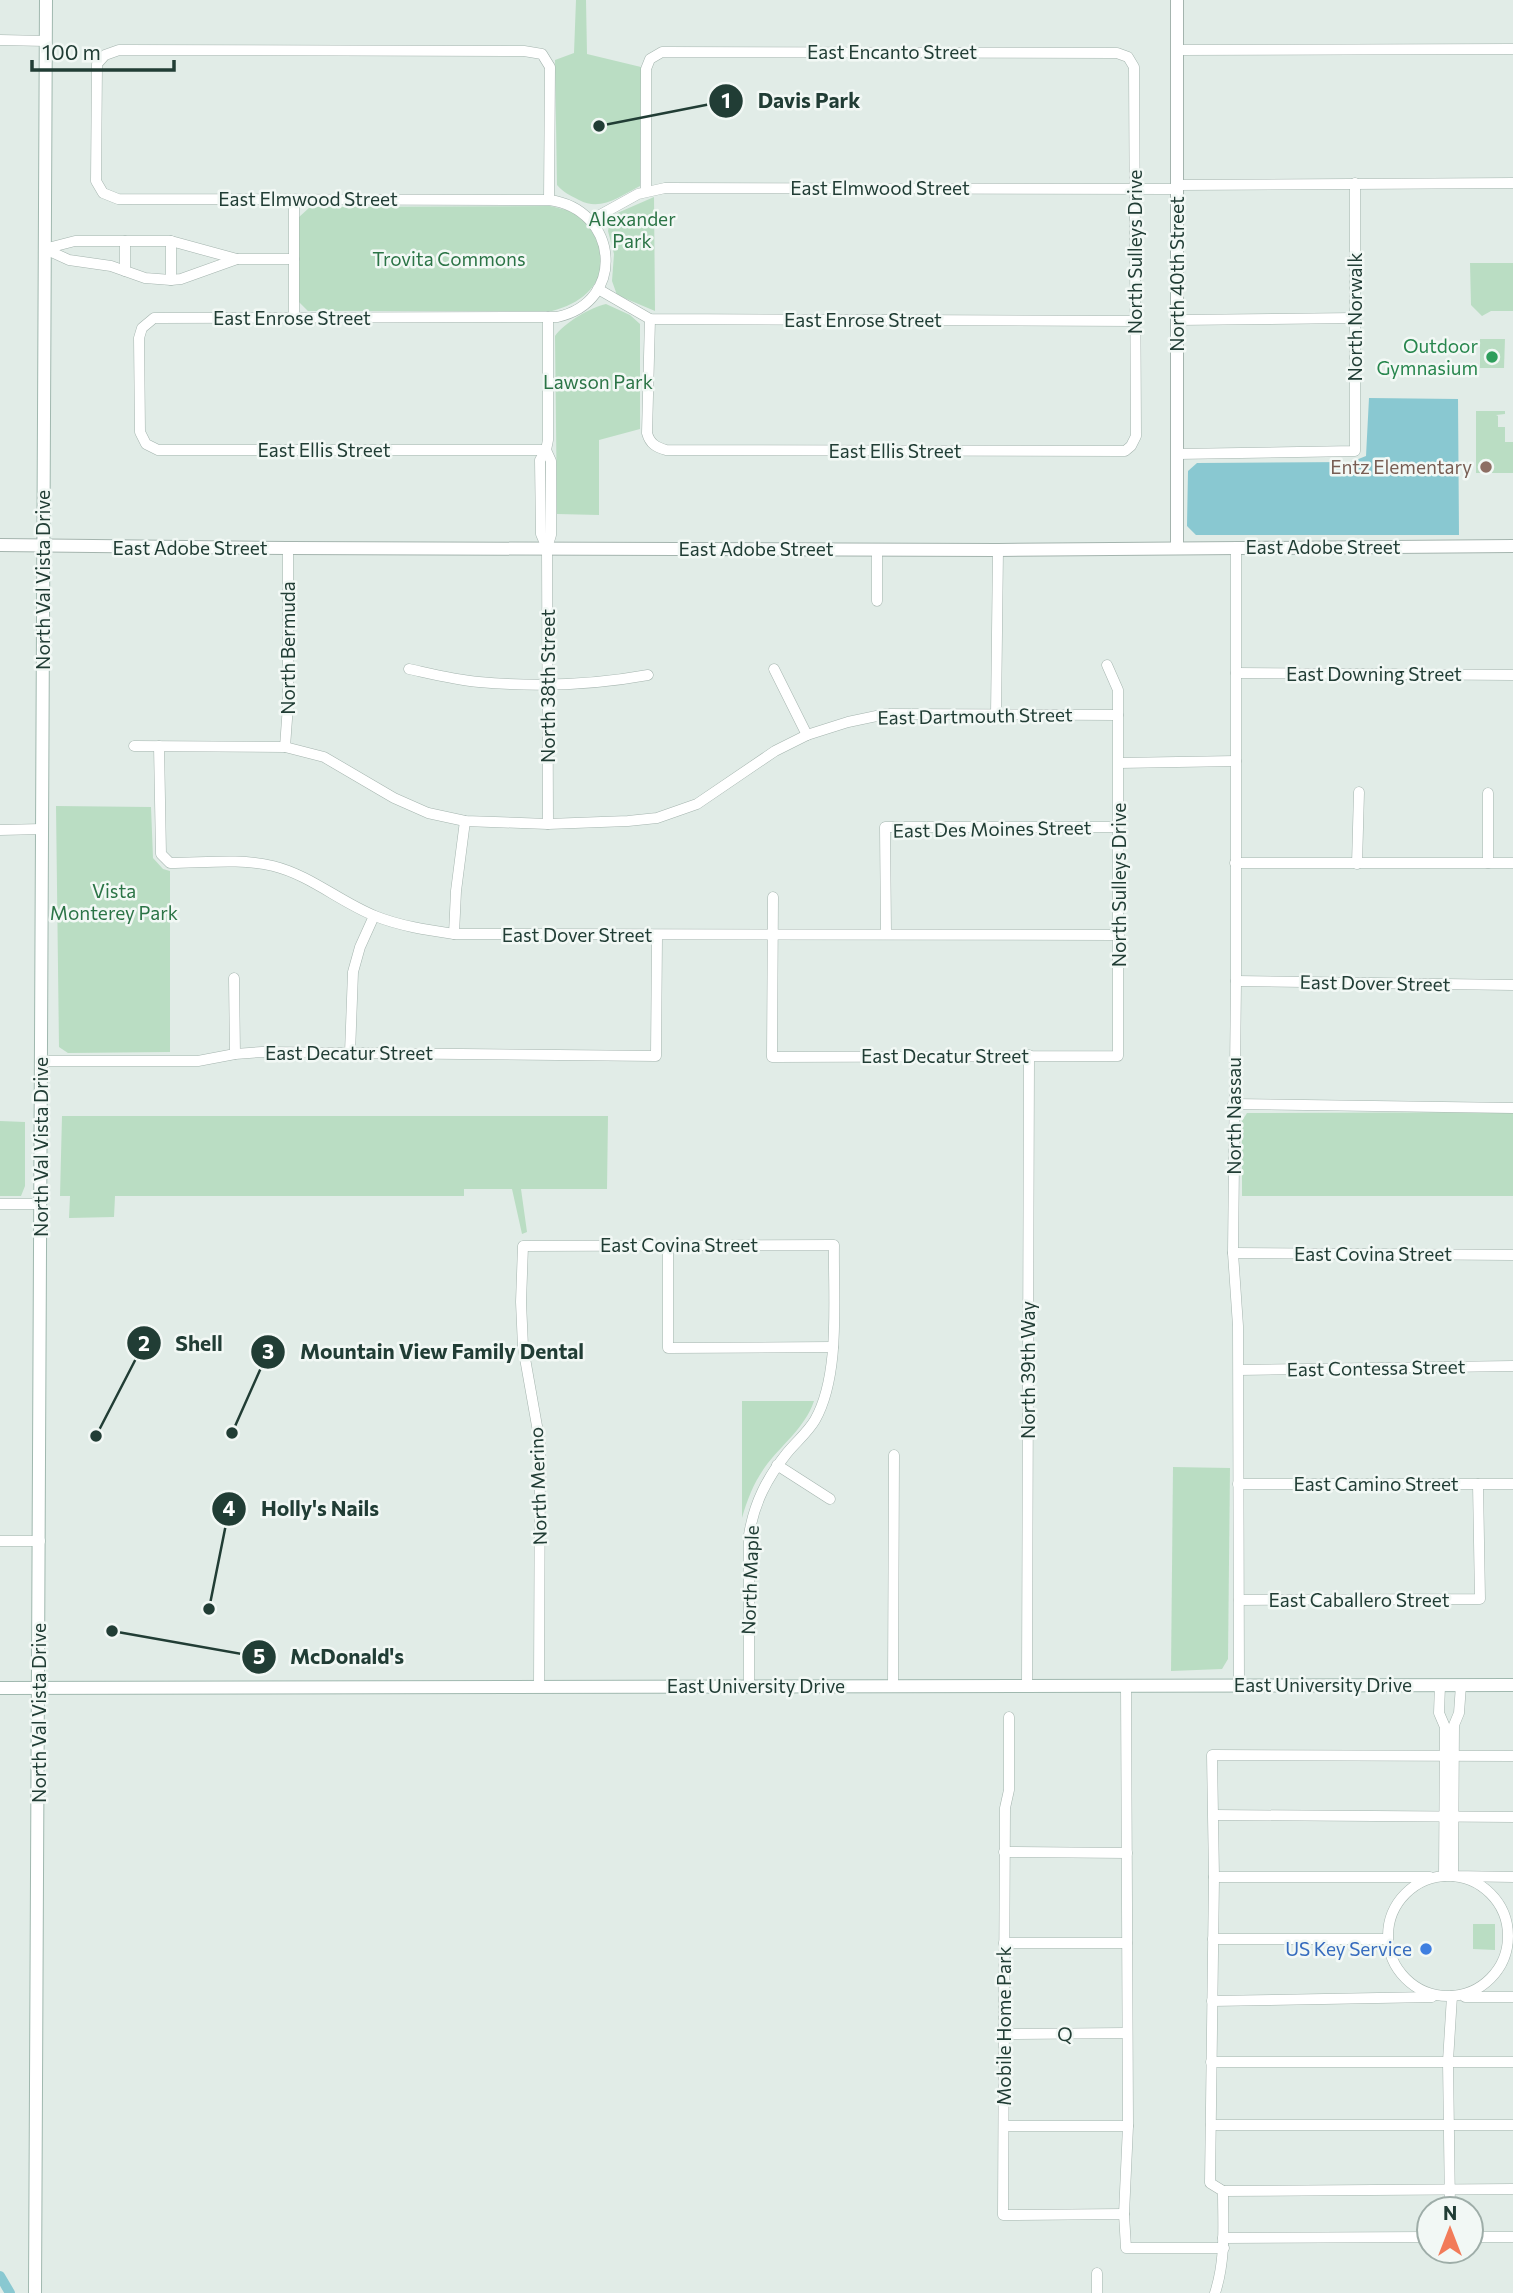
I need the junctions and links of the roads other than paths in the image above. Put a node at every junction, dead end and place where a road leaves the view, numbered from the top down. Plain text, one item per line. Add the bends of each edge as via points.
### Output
1 (46, 0) edge
2 (1177, 0) edge
3 (0, 40) edge
4 (46, 41) junction
5 (1513, 49) edge
6 (1177, 50) junction
7 (1130, 59) joint
8 (1355, 183) junction
9 (1513, 183) edge
10 (1177, 187) junction
11 (1135, 189) junction
12 (646, 191) junction
13 (294, 199) junction
14 (549, 200) junction
15 (592, 220) junction
16 (125, 241) junction
17 (172, 241) junction
18 (44, 249) junction
19 (237, 259) junction
20 (294, 259) junction
21 (125, 271) junction
22 (171, 280) junction
23 (598, 289) junction
24 (293, 317) junction
25 (548, 317) junction
26 (1354, 318) junction
27 (650, 319) junction
28 (1177, 320) junction
29 (1136, 321) junction
30 (146, 444) joint
31 (1132, 446) joint
32 (546, 450) junction
33 (1177, 454) junction
34 (0, 545) edge
35 (1513, 545) edge
36 (43, 546) junction
37 (1177, 547) junction
38 (1236, 547) junction
39 (288, 548) junction
40 (547, 548) junction
41 (877, 549) junction
42 (998, 550) junction
43 (877, 601) dead end
44 (1107, 665) dead end
45 (409, 669) dead end
46 (774, 669) dead end
47 (1236, 673) junction
48 (648, 675) dead end
49 (1513, 676) edge
50 (548, 684) junction
51 (996, 715) junction
52 (1118, 715) junction
53 (807, 735) junction
54 (134, 746) dead end
55 (159, 746) junction
56 (285, 747) junction
57 (1236, 761) junction
58 (1119, 763) junction
59 (1359, 792) dead end
60 (1488, 793) dead end
61 (465, 821) junction
62 (548, 824) junction
63 (1119, 827) junction
64 (42, 829) junction
65 (0, 830) edge
66 (1235, 863) junction
67 (1488, 863) junction
68 (1513, 863) edge
69 (1357, 864) junction
70 (773, 897) dead end
71 (374, 916) junction
72 (454, 934) junction
73 (772, 934) junction
74 (886, 934) junction
75 (1119, 935) junction
76 (657, 936) junction
77 (234, 978) dead end
78 (1236, 982) junction
79 (1513, 985) edge
80 (350, 1053) junction
81 (235, 1054) junction
82 (1029, 1055) junction
83 (1118, 1056) joint
84 (41, 1060) junction
85 (1233, 1104) junction
86 (1513, 1108) edge
87 (0, 1204) edge
88 (40, 1204) junction
89 (523, 1245) joint
90 (668, 1245) junction
91 (834, 1245) joint
92 (1233, 1253) junction
93 (1513, 1255) edge
94 (832, 1347) junction
95 (1513, 1366) edge
96 (1239, 1370) junction
97 (894, 1455) dead end
98 (777, 1465) junction
99 (1238, 1484) junction
100 (1478, 1484) junction
101 (1513, 1485) edge
102 (830, 1499) dead end
103 (0, 1541) edge
104 (40, 1541) junction
105 (1239, 1600) junction
106 (1126, 1685) junction
107 (1239, 1685) junction
108 (1440, 1685) junction
109 (1461, 1685) junction
110 (1513, 1685) edge
111 (539, 1686) junction
112 (749, 1686) junction
113 (893, 1686) junction
114 (1027, 1686) junction
115 (0, 1688) edge
116 (39, 1688) junction
117 (1009, 1717) dead end
118 (1513, 1756) edge
119 (1450, 1757) junction
120 (1214, 1815) junction
121 (1449, 1816) junction
122 (1513, 1817) edge
123 (1004, 1852) junction
124 (1127, 1853) junction
125 (1214, 1877) junction
126 (1444, 1877) junction
127 (1513, 1877) edge
128 (1511, 1935) edge
129 (1213, 1939) junction
130 (1387, 1939) junction
131 (1004, 1943) junction
132 (1127, 1943) junction
133 (1452, 1996) junction
134 (1513, 1997) edge
135 (1212, 2001) junction
136 (1126, 2033) junction
137 (1003, 2034) junction
138 (1448, 2061) junction
139 (1211, 2062) junction
140 (1513, 2062) edge
141 (1211, 2125) junction
142 (1449, 2125) junction
143 (1513, 2125) edge
144 (1004, 2126) junction
145 (1128, 2126) junction
146 (1513, 2189) edge
147 (1450, 2190) junction
148 (1223, 2191) junction
149 (1450, 2195) edge
150 (1124, 2214) junction
151 (1415, 2237) edge
152 (1485, 2237) edge
153 (1513, 2237) edge
154 (1223, 2243) junction
155 (1097, 2273) dead end
156 (34, 2293) edge
157 (1097, 2293) edge
158 (1215, 2293) edge

1 - 4 main road, North Val Vista Drive
2 - 6 main road, North 40th Street
3 - 4 street
4 - 18 main road, North Val Vista Drive
5 - 6 street
6 - 10 main road, North 40th Street
7 - 11 street, North Sulleys Drive via 1135,71
7 - 12 street, East Encanto Street via 1117,53 666,52 653,56 646,69
8 - 9 street, East Elmwood Street
8 - 10 street, East Elmwood Street
8 - 26 street, North Norwalk
10 - 11 street, East Elmwood Street
10 - 28 main road, North 40th Street
11 - 12 street, East Elmwood Street via 674,187
11 - 29 street, North Sulleys Drive
12 - 15 street, East Elmwood Street
13 - 14 street, East Elmwood Street
13 - 14 street, East Elmwood Street via 118,199 103,193 96,181 96,64 119,50 542,54 550,67
13 - 20 street
14 - 15 street, East Elmwood Street via 574,207
15 - 23 street via 604,244 606,261
16 - 17 street
16 - 18 street via 75,241
16 - 21 street
17 - 19 street
17 - 22 street
18 - 21 street via 69,260
18 - 36 main road, North Val Vista Drive
19 - 20 street
19 - 22 street
20 - 24 street
21 - 22 street
23 - 25 street, East Enrose Street via 573,312
23 - 27 street, East Enrose Street
24 - 25 street, East Enrose Street
24 - 30 street, East Enrose Street via 159,318 145,324 139,338 141,437
25 - 32 street, North 38th Street
26 - 28 street
26 - 33 street, North Norwalk via 1355,451
27 - 29 street, East Enrose Street
27 - 31 street, East Ellis Street via 646,420 649,440 657,447 1125,451
28 - 33 main road, North 40th Street
29 - 31 street, North Sulleys Drive via 1136,436
30 - 32 street, East Ellis Street via 158,450
32 - 40 street, North 38th Street via 540,460 551,535
33 - 37 main road, North 40th Street
34 - 36 main road, East Adobe Street
35 - 38 main road, East Adobe Street
36 - 39 main road, East Adobe Street
36 - 64 main road, North Val Vista Drive
37 - 38 main road, East Adobe Street
37 - 42 main road, East Adobe Street
38 - 47 street, North Nassau
39 - 40 main road, East Adobe Street
39 - 56 street, North Bermuda
40 - 41 main road, East Adobe Street
40 - 50 street, North 38th Street
41 - 42 main road, East Adobe Street
41 - 43 street
42 - 51 street
44 - 52 street, North Sulleys Drive via 1118,690
45 - 50 street via 478,682
46 - 53 street
47 - 49 street, East Downing Street
47 - 57 street, North Nassau
48 - 50 street
50 - 62 street, North 38th Street
51 - 52 street, East Dartmouth Street
51 - 53 street, East Dartmouth Street via 886,714
52 - 58 street, North Sulleys Drive
53 - 62 street, East Dartmouth Street via 678,812 628,821
54 - 55 street, East Dartmouth Street
55 - 56 street, East Dartmouth Street
55 - 71 street, East Dover Street via 160,854 170,863 274,866 320,885
56 - 61 street, East Dartmouth Street via 324,757 428,813
57 - 58 street
57 - 66 street, North Nassau
58 - 63 street, North Sulleys Drive
59 - 69 street
60 - 67 street
61 - 62 street, East Dartmouth Street
61 - 72 street
63 - 74 street, East Des Moines Street via 885,827
63 - 75 street, North Sulleys Drive
64 - 65 street
64 - 84 main road, North Val Vista Drive
66 - 69 street
66 - 78 street, North Nassau
67 - 68 street
67 - 69 street
70 - 73 street
71 - 72 street, East Dover Street
71 - 80 street via 353,972
72 - 76 street, East Dover Street
73 - 74 street, East Dover Street
73 - 76 street, East Dover Street
73 - 82 street, East Decatur Street via 772,1057
74 - 75 street, East Dover Street
75 - 83 street, North Sulleys Drive
76 - 80 street, East Decatur Street via 656,1056
77 - 81 street
78 - 79 street, East Dover Street
78 - 85 street, North Nassau
80 - 81 street, East Decatur Street
81 - 84 street, East Decatur Street via 198,1061
82 - 83 street, East Decatur Street
82 - 114 street, North 39th Way
84 - 88 main road, North Val Vista Drive
85 - 86 street
85 - 92 street, North Nassau
87 - 88 street
88 - 104 main road, North Val Vista Drive
89 - 90 street, East Covina Street
89 - 111 street, North Merino via 523,1347 540,1443
90 - 91 street, East Covina Street
90 - 94 street via 668,1348
91 - 94 street, North Maple
92 - 93 street, East Covina Street
92 - 96 street, North Nassau
94 - 98 street, North Maple via 829,1388 814,1421
95 - 96 street, East Contessa Street
96 - 99 street, North Nassau
97 - 113 street
98 - 102 street
98 - 112 street, North Maple via 753,1511 749,1535
99 - 100 street, East Camino Street
99 - 105 street, North Nassau
100 - 101 street, East Camino Street
100 - 105 street, East Caballero Street via 1480,1599
103 - 104 street
104 - 116 main road, North Val Vista Drive
105 - 107 street, North Nassau
106 - 107 main road, East University Drive
106 - 114 main road, East University Drive
106 - 124 street
107 - 108 main road, East University Drive
108 - 109 main road, East University Drive
108 - 119 street via 1440,1713
109 - 110 main road, East University Drive
109 - 119 street
111 - 112 main road, East University Drive
111 - 116 main road, East University Drive
112 - 113 main road, East University Drive
113 - 114 main road, East University Drive
115 - 116 main road, East University Drive
116 - 156 main road, North Val Vista Drive
117 - 123 street, Mobile Home Park
118 - 119 street
119 - 120 street via 1212,1755
119 - 121 street
120 - 121 street
120 - 125 street
121 - 122 street
121 - 126 street
123 - 124 street
123 - 131 street, Mobile Home Park
124 - 132 street
125 - 126 street
125 - 129 street
126 - 127 street
126 - 128 street via 1470,1880 1486,1889 1498,1902
126 - 130 street via 1415,1886 1399,1900
128 - 133 street via 1498,1969 1486,1983
129 - 130 street
129 - 135 street
130 - 133 street via 1391,1958 1415,1987 1433,1995
131 - 132 street
131 - 137 street, Mobile Home Park
132 - 136 street
133 - 134 street
133 - 135 street
133 - 138 street
135 - 139 street
136 - 137 street, Q
136 - 145 street
137 - 144 street, Mobile Home Park
138 - 139 street
138 - 140 street
138 - 142 street
139 - 141 street
141 - 142 street
141 - 148 street via 1210,2183
142 - 143 street
142 - 147 street
144 - 145 street
144 - 150 street, Mobile Home Park via 1003,2215
145 - 150 street
146 - 147 street
147 - 148 street
147 - 149 street
148 - 154 street
150 - 154 street via 1126,2248
151 - 154 street
152 - 153 street
154 - 158 street
155 - 157 street

